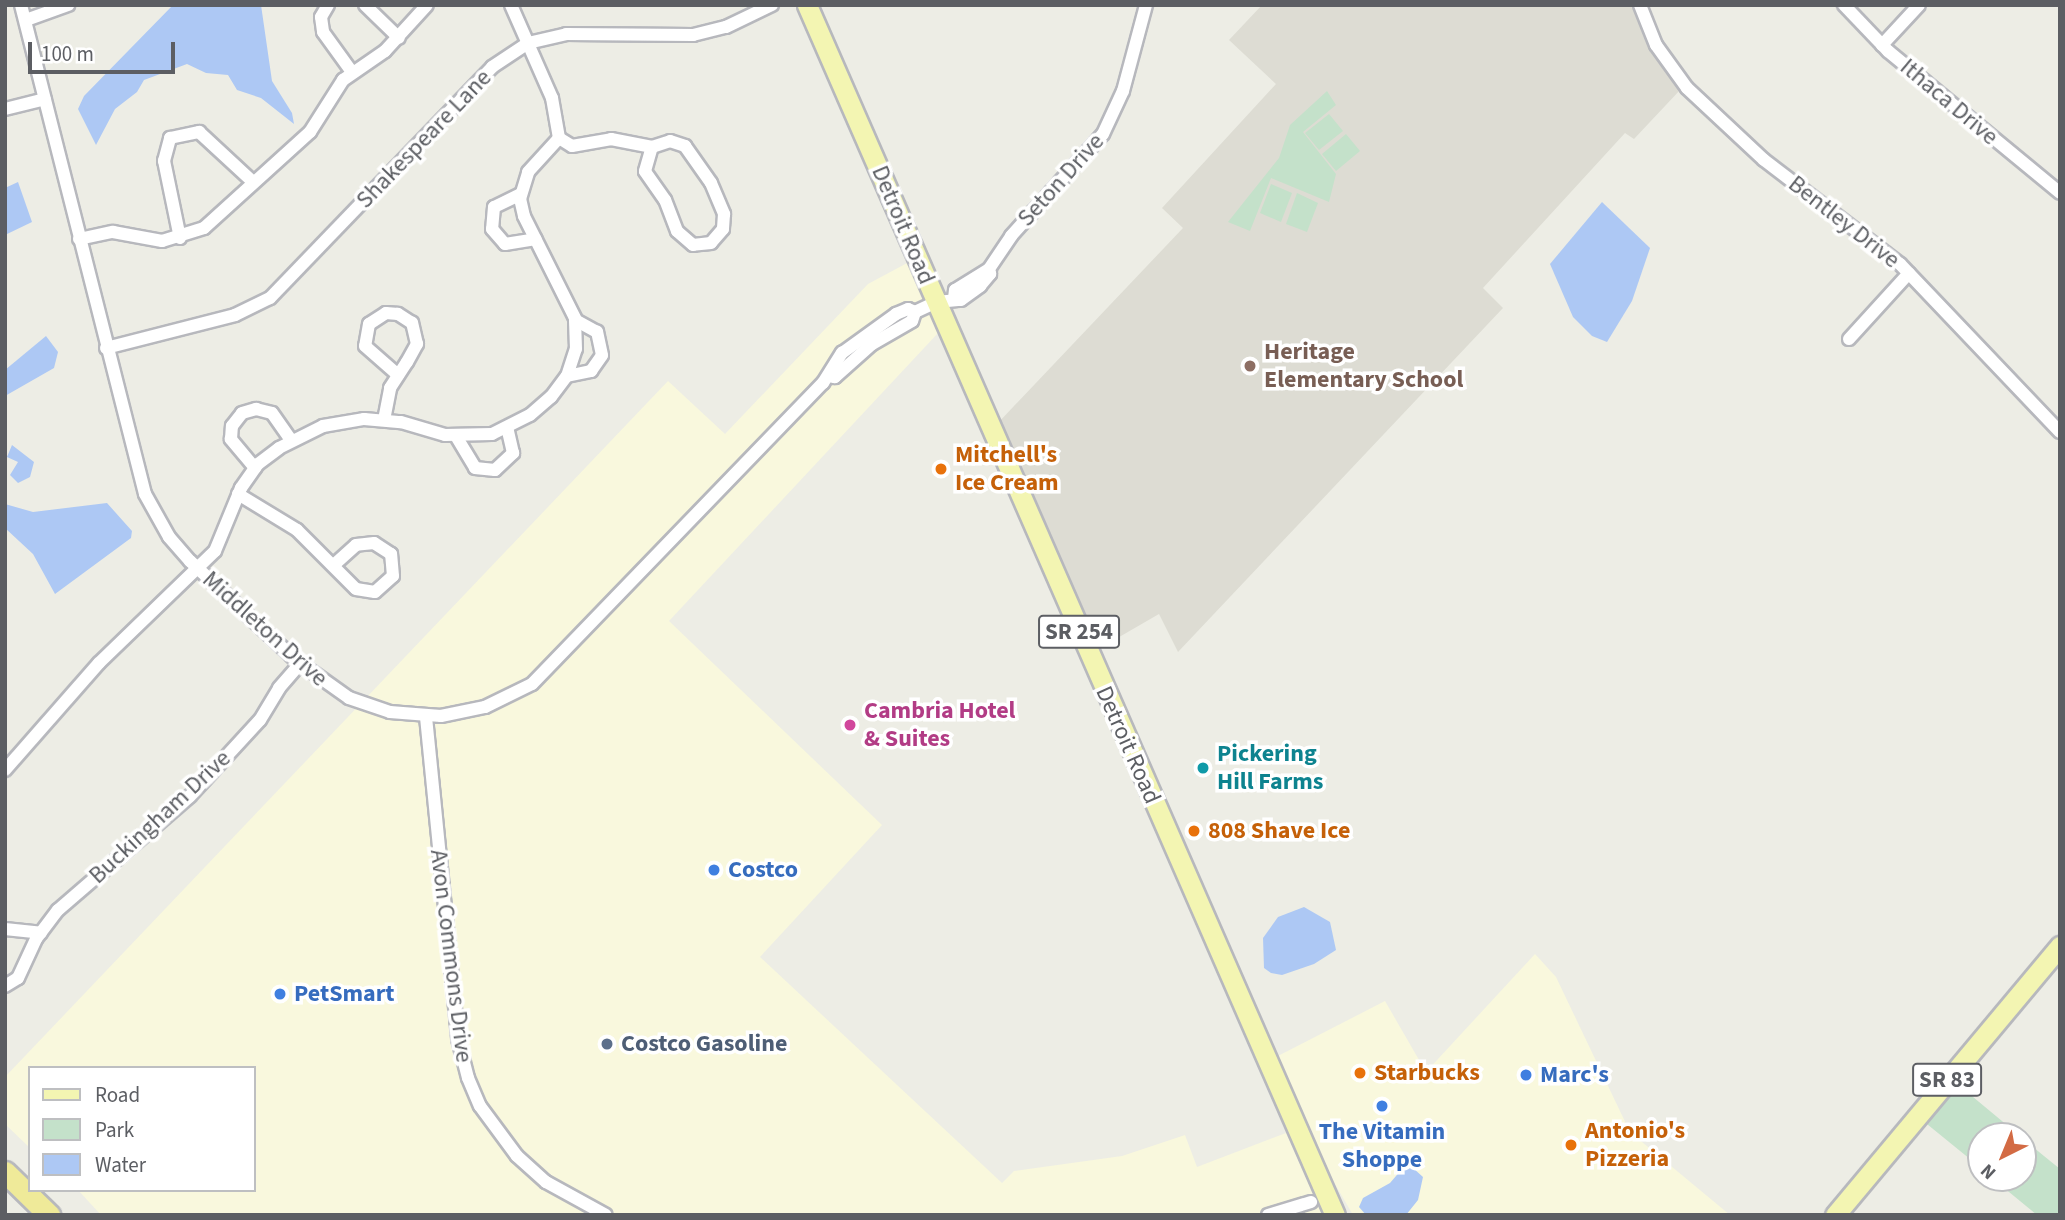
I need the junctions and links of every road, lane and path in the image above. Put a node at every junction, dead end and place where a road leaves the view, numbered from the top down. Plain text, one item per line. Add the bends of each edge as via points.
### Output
1 (21, 5) edge
2 (68, 5) edge
3 (328, 5) edge
4 (365, 5) edge
5 (427, 5) edge
6 (511, 5) edge
7 (772, 5) edge
8 (807, 5) edge
9 (1146, 5) edge
10 (1640, 5) edge
11 (1844, 5) edge
12 (1919, 5) edge
13 (26, 20) junction
14 (399, 38) junction
15 (528, 43) junction
16 (1882, 45) junction
17 (352, 72) junction
18 (45, 99) junction
19 (5, 109) edge
20 (559, 138) junction
21 (652, 147) junction
22 (252, 181) junction
23 (2060, 193) edge
24 (521, 194) junction
25 (180, 237) junction
26 (79, 239) junction
27 (536, 239) junction
28 (1909, 273) junction
29 (945, 300) junction
30 (575, 320) junction
31 (1849, 339) dead end
32 (106, 348) junction
33 (398, 375) junction
34 (567, 376) junction
35 (384, 420) junction
36 (507, 428) junction
37 (2060, 432) edge
38 (456, 436) junction
39 (291, 440) junction
40 (255, 468) junction
41 (237, 494) junction
42 (335, 565) junction
43 (198, 569) junction
44 (300, 664) junction
45 (426, 717) junction
46 (5, 770) edge
47 (5, 929) edge
48 (41, 933) junction
49 (2060, 946) edge
50 (5, 986) edge
51 (5, 1172) edge
52 (1319, 1199) junction
53 (49, 1215) edge
54 (606, 1215) edge
55 (1268, 1215) edge
56 (1300, 1215) edge
57 (1335, 1215) edge
58 (1835, 1215) edge

1 - 13 street, Middleton Drive
2 - 13 street
3 - 17 street via 321,27
4 - 14 street
5 - 14 street
6 - 15 street
7 - 15 street, Shakespeare Lane via 694,36 566,34
8 - 29 main road, Detroit Road / SR 254
9 - 29 street, Seton Drive via 1123,91 1103,134 1011,236 980,286 961,300
10 - 28 street, Bentley Drive via 1656,45 1687,88 1764,160
11 - 16 street, Ithaca Drive
12 - 16 street
13 - 18 street, Middleton Drive
14 - 17 street
15 - 20 street via 555,107
15 - 32 street, Shakespeare Lane via 492,67 270,298 235,315
16 - 23 street, Ithaca Drive
17 - 22 street via 310,132
18 - 19 street
18 - 26 street, Middleton Drive
20 - 21 street via 567,145 611,139
20 - 24 street via 528,172
21 - 21 street via 670,141 685,146 711,183 725,222 712,243 693,245 677,231 665,200 645,171
22 - 25 street via 212,222
22 - 25 street via 199,132 170,138 164,161
24 - 27 street via 520,207
24 - 27 street via 494,207 492,229 505,244
25 - 26 street via 156,241 105,232
26 - 32 street, Middleton Drive
27 - 30 street via 565,290
28 - 31 street
28 - 37 street, Bentley Drive
29 - 45 street, Middleton Drive via 915,312 912,321 872,344 835,377 829,376 545,674 485,707
29 - 52 main road, Detroit Road / SR 254
30 - 34 street via 576,349
30 - 34 street via 597,332 602,355 591,371
32 - 43 street, Middleton Drive via 145,494 169,537
33 - 33 street via 414,351 416,336 406,318 386,313 369,324 365,346
33 - 35 street via 386,399
34 - 36 street via 539,408
35 - 38 street
35 - 39 street via 323,426
36 - 38 street via 477,437
36 - 38 street via 513,453 495,470 475,468
39 - 40 street
39 - 40 street via 272,413 256,409 242,413 232,426 231,439
40 - 41 street
41 - 42 street via 297,530
41 - 43 street via 218,546
42 - 42 street via 362,592 380,591 393,576 391,554 374,543 356,545
43 - 44 street, Middleton Drive
43 - 46 street via 99,663
44 - 45 street, Middleton Drive via 360,703
44 - 48 street, Buckingham Drive via 260,720 190,796 64,904
45 - 54 street, Avon Commons Drive via 458,1039 468,1078 480,1106 517,1156 546,1182
47 - 48 street
48 - 50 street, Buckingham Drive via 18,978
49 - 58 main road, SR 83
51 - 53 highway
52 - 55 street
52 - 56 street
52 - 57 main road, Detroit Road / SR 254

